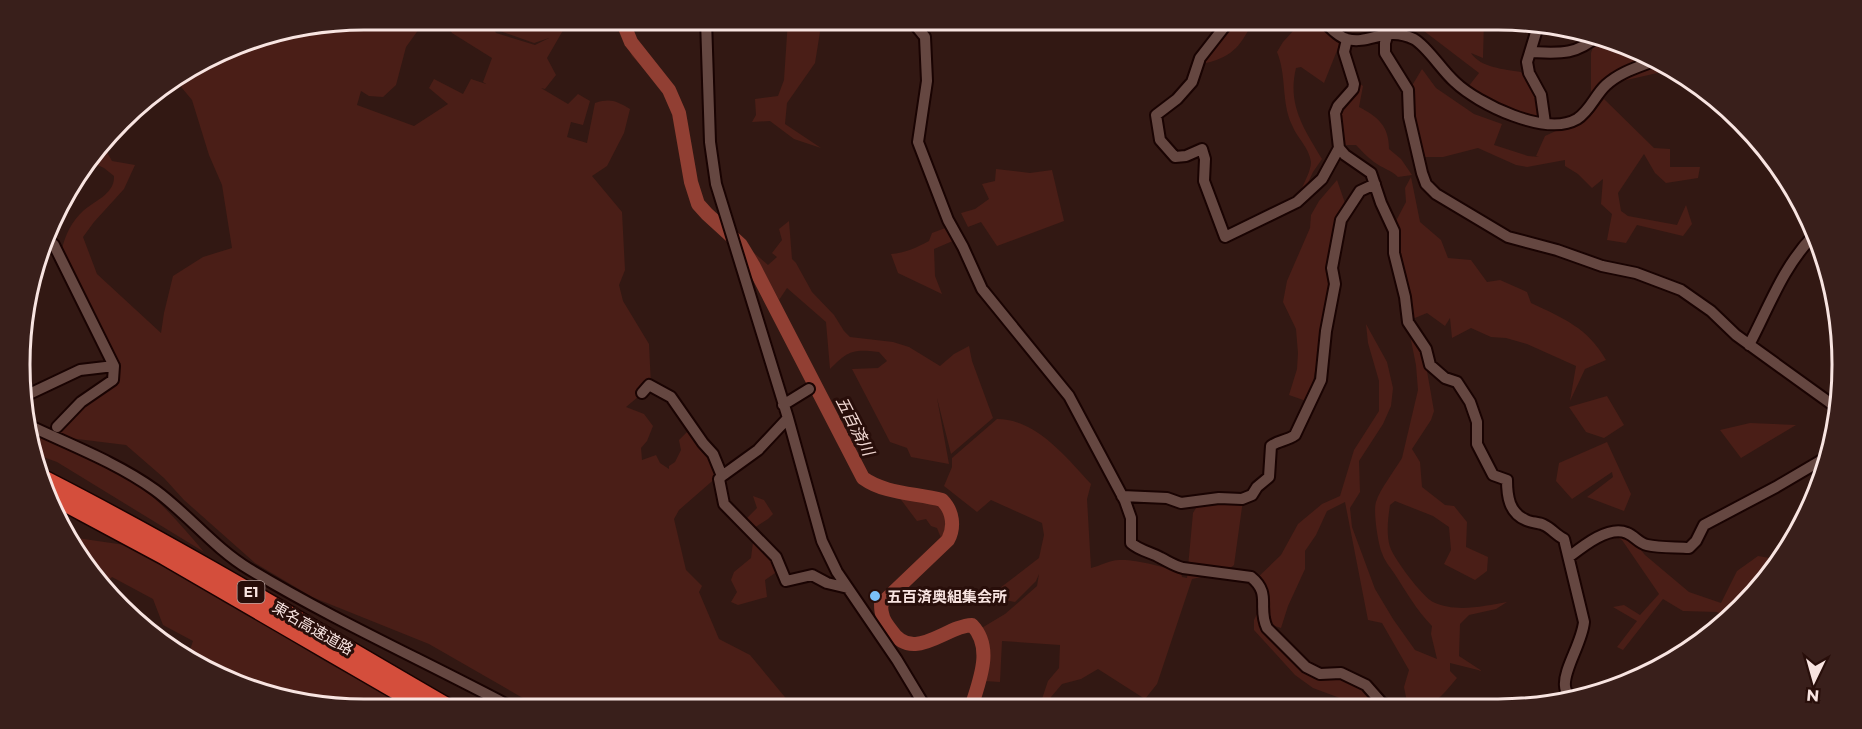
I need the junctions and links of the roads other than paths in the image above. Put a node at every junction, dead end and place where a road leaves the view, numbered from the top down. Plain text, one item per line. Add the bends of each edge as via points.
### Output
1 (706, 30) edge
2 (919, 30) edge
3 (1222, 30) edge
4 (1335, 30) edge
5 (1388, 33) junction
6 (1536, 33) edge
7 (1347, 39) junction
8 (1588, 42) edge
9 (1530, 52) junction
10 (1645, 64) edge
11 (1545, 123) junction
12 (1339, 148) junction
13 (1375, 184) junction
14 (1809, 242) edge
15 (52, 244) edge
16 (1749, 345) junction
17 (114, 366) junction
18 (809, 389) dead end
19 (32, 393) edge
20 (642, 393) dead end
21 (1830, 402) edge
22 (783, 405) junction
23 (788, 418) junction
24 (57, 427) dead end
25 (36, 429) edge
26 (1817, 463) edge
27 (722, 476) junction
28 (52, 483) edge
29 (1122, 496) junction
30 (59, 500) edge
31 (1569, 556) junction
32 (848, 588) junction
33 (1567, 692) edge
34 (409, 699) edge
35 (436, 699) edge
36 (496, 699) edge
37 (920, 699) edge
38 (1378, 699) edge

1 - 22 street via 716,184
2 - 29 street via 925,37 927,81 918,142 948,220 982,289 1069,396
3 - 12 street via 1200,58 1192,82 1156,115 1160,140 1175,157 1202,149 1204,181 1225,237 1297,202 1322,179
4 - 7 street
5 - 7 street
5 - 11 street via 1417,41 1454,82 1487,105
5 - 16 street via 1385,53 1408,90 1409,117 1422,173 1436,194 1508,237 1636,273 1681,290
6 - 9 street
7 - 12 street via 1344,52 1354,84 1335,113
8 - 9 street via 1578,50 1560,53
9 - 11 street via 1529,73 1541,95
10 - 11 street via 1606,85 1575,120
12 - 13 street via 1371,172
13 - 29 street via 1360,191 1341,220 1321,380 1295,435 1271,446 1269,477 1252,495 1242,499 1181,503 1167,498
13 - 31 street via 1394,231 1394,253 1408,322 1426,349 1430,364 1445,378 1457,382 1470,402 1477,422 1477,444 1493,475 1507,480 1507,498 1515,512 1526,521 1544,524 1563,538
14 - 16 street via 1785,270
15 - 17 street
16 - 21 street
17 - 19 street via 80,370
17 - 24 street via 113,380 81,402
18 - 22 street
20 - 27 street via 649,385 671,397 713,454
22 - 23 street
23 - 27 street via 758,450
23 - 32 street via 822,541
25 - 36 street via 139,479 226,554 248,568
26 - 31 street via 1704,525 1689,548 1649,546 1627,533 1614,532 1593,538
27 - 32 street via 719,479 724,504 776,557 786,581 812,575
28 - 35 highway, 東名高速道路 / E1
29 - 38 street via 1131,518 1131,543 1138,549 1183,568 1251,577 1264,593 1263,620 1267,628 1306,668 1320,674 1341,673 1366,685
30 - 34 highway, 東名高速道路 / E1
31 - 33 street via 1584,622 1568,670
32 - 37 street

